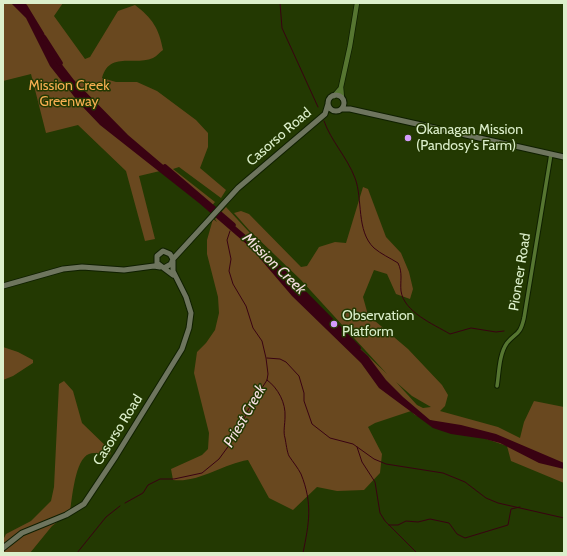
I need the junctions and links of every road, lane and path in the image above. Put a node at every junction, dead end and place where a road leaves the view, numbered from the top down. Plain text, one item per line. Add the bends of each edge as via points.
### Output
1 (357, 3) edge
2 (341, 87) junction
3 (334, 96) junction
4 (343, 100) junction
5 (328, 104) junction
6 (342, 109) junction
7 (350, 109) junction
8 (334, 111) junction
9 (325, 114) junction
10 (551, 154) junction
11 (564, 157) edge
12 (183, 247) junction
13 (168, 252) junction
14 (157, 256) junction
15 (173, 260) junction
16 (141, 267) junction
17 (162, 267) junction
18 (178, 281) junction
19 (3, 286) edge
20 (497, 386) dead end
21 (3, 548) edge

1 - 2 street
2 - 3 street
2 - 4 street
3 - 4 main road
3 - 5 main road
4 - 6 main road
4 - 7 main road
5 - 8 main road
5 - 9 main road, Casorso Road
6 - 7 main road
6 - 8 main road
7 - 10 main road
8 - 9 main road, Casorso Road
9 - 12 main road, Casorso Road via 238,188
10 - 11 main road
10 - 20 street, Pioneer Road via 522,328 507,343
12 - 13 main road, Casorso Road
12 - 15 main road, Casorso Road
13 - 14 main road via 163,251
13 - 15 main road
14 - 16 main road
14 - 17 main road via 156,261
15 - 17 main road via 170,266
15 - 18 main road, Casorso Road via 172,267
16 - 17 main road
16 - 19 main road via 124,270 82,267 63,269
17 - 18 main road, Casorso Road via 172,273
18 - 21 main road, Casorso Road via 191,313 182,348 94,491 78,509 22,533

